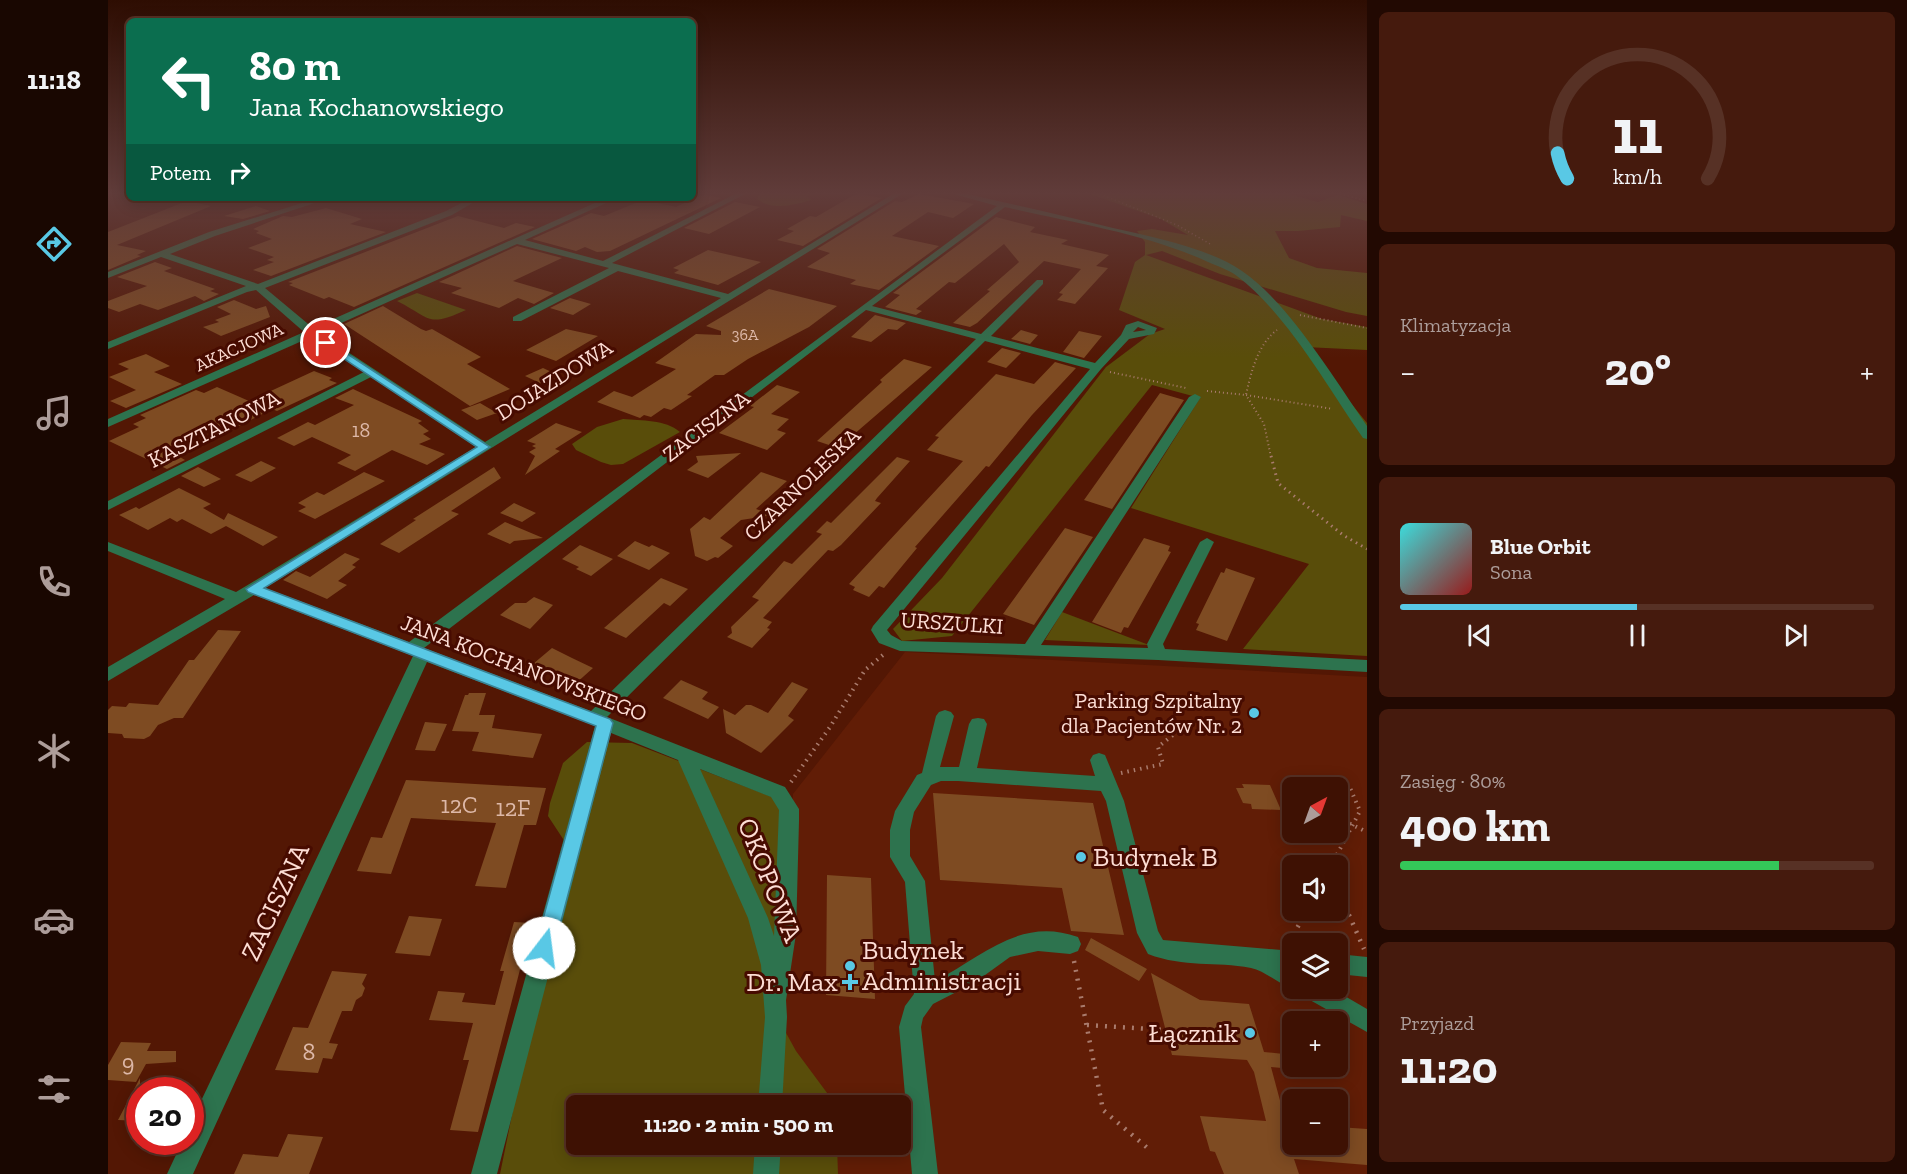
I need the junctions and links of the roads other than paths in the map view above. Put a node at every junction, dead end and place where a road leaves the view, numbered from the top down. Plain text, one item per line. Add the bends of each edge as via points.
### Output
1 (174, 249) edge
2 (356, 249) edge
3 (499, 249) edge
4 (546, 249) edge
5 (634, 249) edge
6 (808, 249) edge
7 (943, 249) edge
8 (1182, 249) edge
9 (161, 254) junction
10 (604, 264) junction
11 (618, 267) junction
12 (108, 275) edge
13 (1040, 282) dead end
14 (258, 287) junction
15 (728, 297) junction
16 (864, 307) junction
17 (518, 319) dead end
18 (311, 332) junction
19 (982, 339) junction
20 (1124, 339) dead end
21 (108, 346) edge
22 (1097, 367) junction
23 (371, 373) junction
24 (1193, 392) road end
25 (108, 423) edge
26 (1367, 435) edge
27 (484, 447) junction
28 (108, 506) edge
29 (1207, 542) dead end
30 (108, 546) edge
31 (253, 589) junction
32 (237, 598) junction
33 (1030, 650) junction
34 (417, 651) junction
35 (1158, 654) junction
36 (1367, 666) edge
37 (108, 675) edge
38 (945, 716) dead end
39 (599, 721) junction
40 (978, 724) dead end
41 (685, 754) junction
42 (966, 774) junction
43 (932, 777) junction
44 (1071, 948) road end
45 (1282, 956) edge
46 (1256, 958) junction
47 (1348, 965) edge
48 (1367, 966) edge
49 (1282, 973) edge
50 (776, 997) junction
51 (924, 997) junction
52 (1328, 999) edge
53 (1367, 1021) edge
54 (771, 1095) edge
55 (767, 1155) edge
56 (180, 1174) edge
57 (484, 1174) edge
58 (766, 1174) edge
59 (925, 1174) edge

1 - 9 street
2 - 14 street
3 - 18 street, AKACJOWA
4 - 10 street
5 - 10 street
6 - 15 street, DOJAZDOWA
7 - 16 street, ZACISZNA
8 - 26 street via 1251,281 1305,346
9 - 12 street
9 - 14 street
10 - 11 street
11 - 15 street
11 - 17 street
13 - 19 street, CZARNOLESKA
14 - 18 street
14 - 21 street via 173,317 163,325
15 - 27 street, DOJAZDOWA
16 - 19 street
16 - 34 street, ZACISZNA
18 - 23 street
18 - 25 street, AKACJOWA
19 - 22 street
19 - 39 street, CZARNOLESKA via 707,605
20 - 22 street, URSZULKI
22 - 33 street, URSZULKI via 879,630 885,639 897,645
23 - 27 street
23 - 28 street, KASZTANOWA
24 - 33 street
27 - 31 street, DOJAZDOWA
29 - 35 street via 1155,644
30 - 32 street
31 - 32 street, DOJAZDOWA
31 - 34 street, JANA KOCHANOWSKIEGO
32 - 37 street, DOJAZDOWA
33 - 35 street, URSZULKI
34 - 39 street, JANA KOCHANOWSKIEGO
34 - 56 street, ZACISZNA
35 - 36 street, URSZULKI
38 - 43 street via 930,770
39 - 41 street, JANA KOCHANOWSKIEGO
39 - 57 street
40 - 42 street
41 - 50 street, OKOPOWA via 766,940
41 - 50 street, JANA KOCHANOWSKIEGO via 778,792 789,809 785,934
42 - 43 street
42 - 46 street via 1104,773 1115,801 1148,933 1156,947 1170,952
43 - 51 street via 924,780 915,794 900,830 900,857 915,881
44 - 51 street via 1038,941 1005,949 966,976
45 - 46 street
46 - 49 street
47 - 48 street
50 - 54 street, OKOPOWA
51 - 59 street via 913,1014 910,1028
52 - 53 street
55 - 58 street

